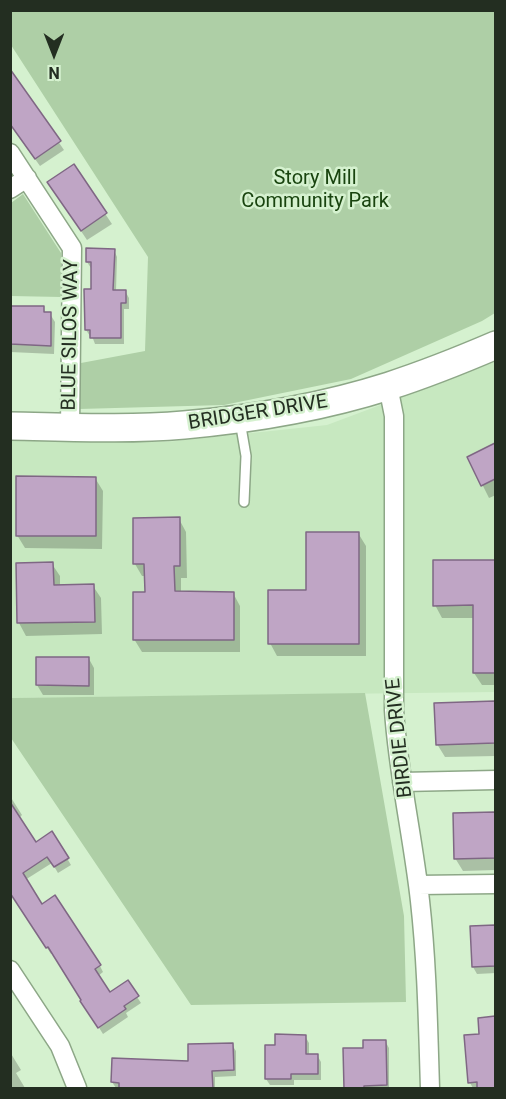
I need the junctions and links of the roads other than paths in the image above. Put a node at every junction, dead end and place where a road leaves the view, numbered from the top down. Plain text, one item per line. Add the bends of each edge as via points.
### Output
1 (10, 153) edge
2 (27, 178) junction
3 (10, 189) edge
4 (495, 345) edge
5 (388, 386) junction
6 (240, 419) junction
7 (10, 426) edge
8 (70, 427) junction
9 (244, 502) dead end
10 (495, 780) edge
11 (402, 782) junction
12 (495, 884) edge
13 (418, 885) junction
14 (10, 970) edge
15 (77, 1089) edge
16 (430, 1089) edge

1 - 2 street, BLUE SILOS WAY
2 - 3 street
2 - 8 street, BLUE SILOS WAY via 72,248
4 - 5 main road, BRIDGER DRIVE
5 - 6 main road, BRIDGER DRIVE via 299,409
5 - 11 street, BIRDIE DRIVE via 394,416 394,710
6 - 8 main road, BRIDGER DRIVE via 151,427
6 - 9 lane via 246,456
7 - 8 main road, BRIDGER DRIVE
10 - 11 street
11 - 13 street, BIRDIE DRIVE
12 - 13 street
13 - 16 street, BIRDIE DRIVE
14 - 15 street via 60,1046

